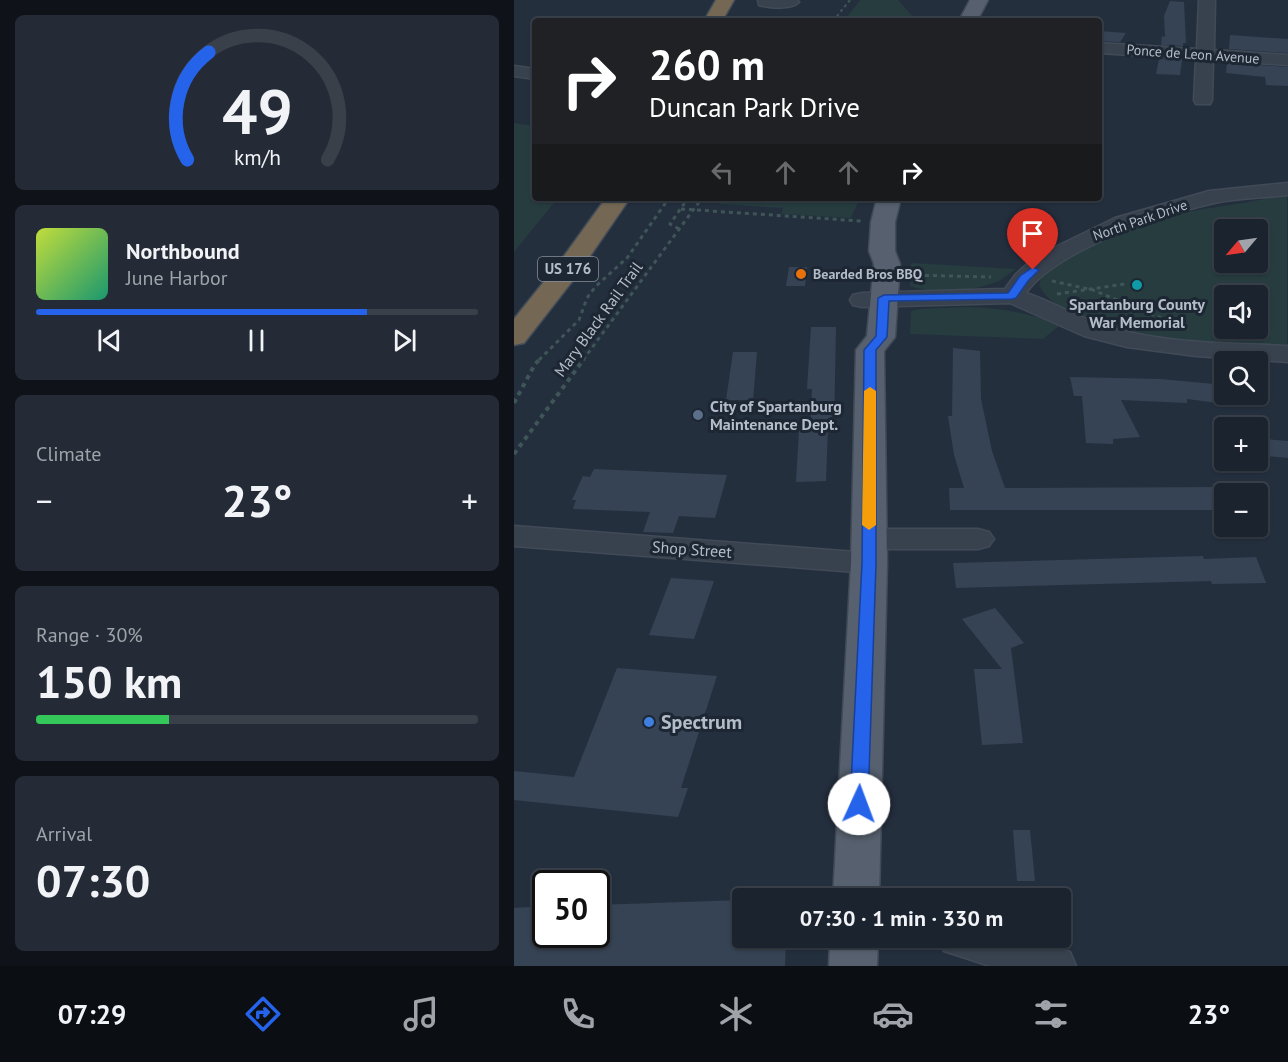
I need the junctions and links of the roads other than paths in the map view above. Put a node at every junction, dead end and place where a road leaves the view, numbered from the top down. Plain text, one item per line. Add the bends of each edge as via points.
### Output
1 (725, 0) edge
2 (766, 0) edge
3 (979, 0) edge
4 (1207, 0) edge
5 (791, 2) dead end
6 (715, 18) edge
7 (970, 18) edge
8 (1102, 48) edge
9 (1203, 55) junction
10 (1288, 60) edge
11 (514, 71) edge
12 (532, 74) edge
13 (1203, 100) dead end
14 (1288, 189) edge
15 (616, 201) edge
16 (888, 201) edge
17 (1005, 286) junction
18 (873, 299) junction
19 (514, 337) edge
20 (1288, 354) edge
21 (514, 536) edge
22 (978, 539) dead end
23 (869, 551) junction
24 (856, 888) edge
25 (854, 948) edge
26 (993, 948) edge
27 (853, 966) edge
28 (1054, 966) edge

1 - 6 highway
2 - 5 street
3 - 7 main road
4 - 9 street
8 - 9 street, Ponce de Leon Avenue
9 - 10 street, Ponce de Leon Avenue
9 - 13 street
11 - 12 street
14 - 17 street, North Park Drive via 1209,197 1123,223 1043,262 1024,279
15 - 19 highway, US 176
16 - 18 main road via 882,251 887,264
17 - 18 street
17 - 20 street via 1089,329 1129,339
18 - 23 main road via 859,342 870,350
21 - 23 street, Shop Street
22 - 23 street, Shop Street
23 - 24 main road
25 - 27 main road
26 - 28 street

